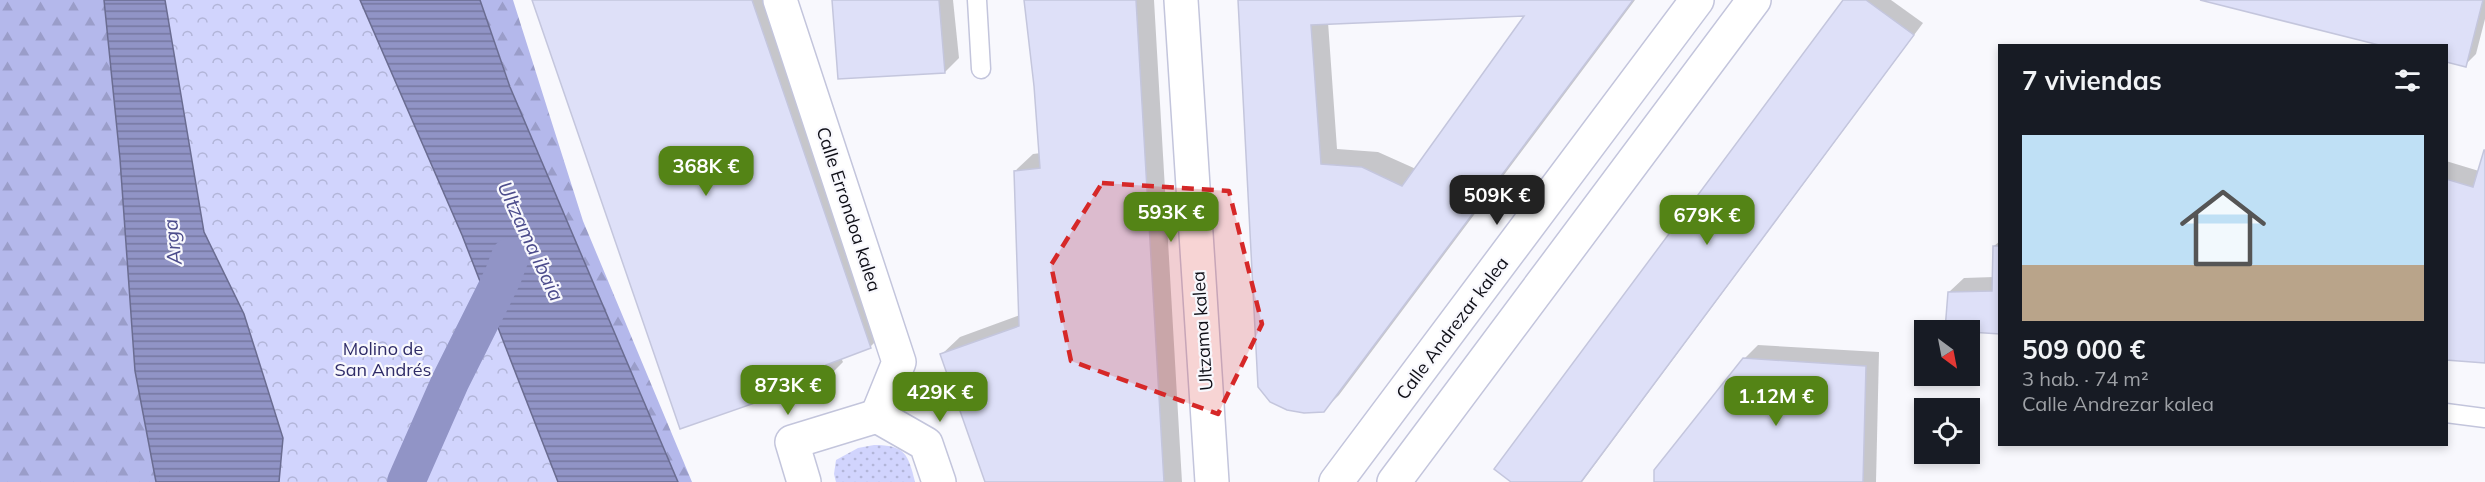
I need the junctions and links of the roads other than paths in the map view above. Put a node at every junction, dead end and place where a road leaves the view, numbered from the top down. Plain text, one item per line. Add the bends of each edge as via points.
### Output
1 (780, 0) edge
2 (977, 0) edge
3 (1181, 0) edge
4 (1696, 0) edge
5 (1754, 0) edge
6 (981, 69) dead end
7 (2448, 413) edge
8 (877, 416) junction
9 (2485, 418) edge
10 (804, 482) edge
11 (939, 482) edge
12 (1212, 482) edge
13 (1336, 482) edge
14 (1394, 482) edge

1 - 8 street, Calle Errondoa kalea via 899,362
2 - 6 lane
3 - 12 street, Ultzama kalea
4 - 13 street, Calle Andrezar kalea
5 - 14 street
7 - 9 lane
8 - 10 street via 792,442
8 - 11 street via 926,444

